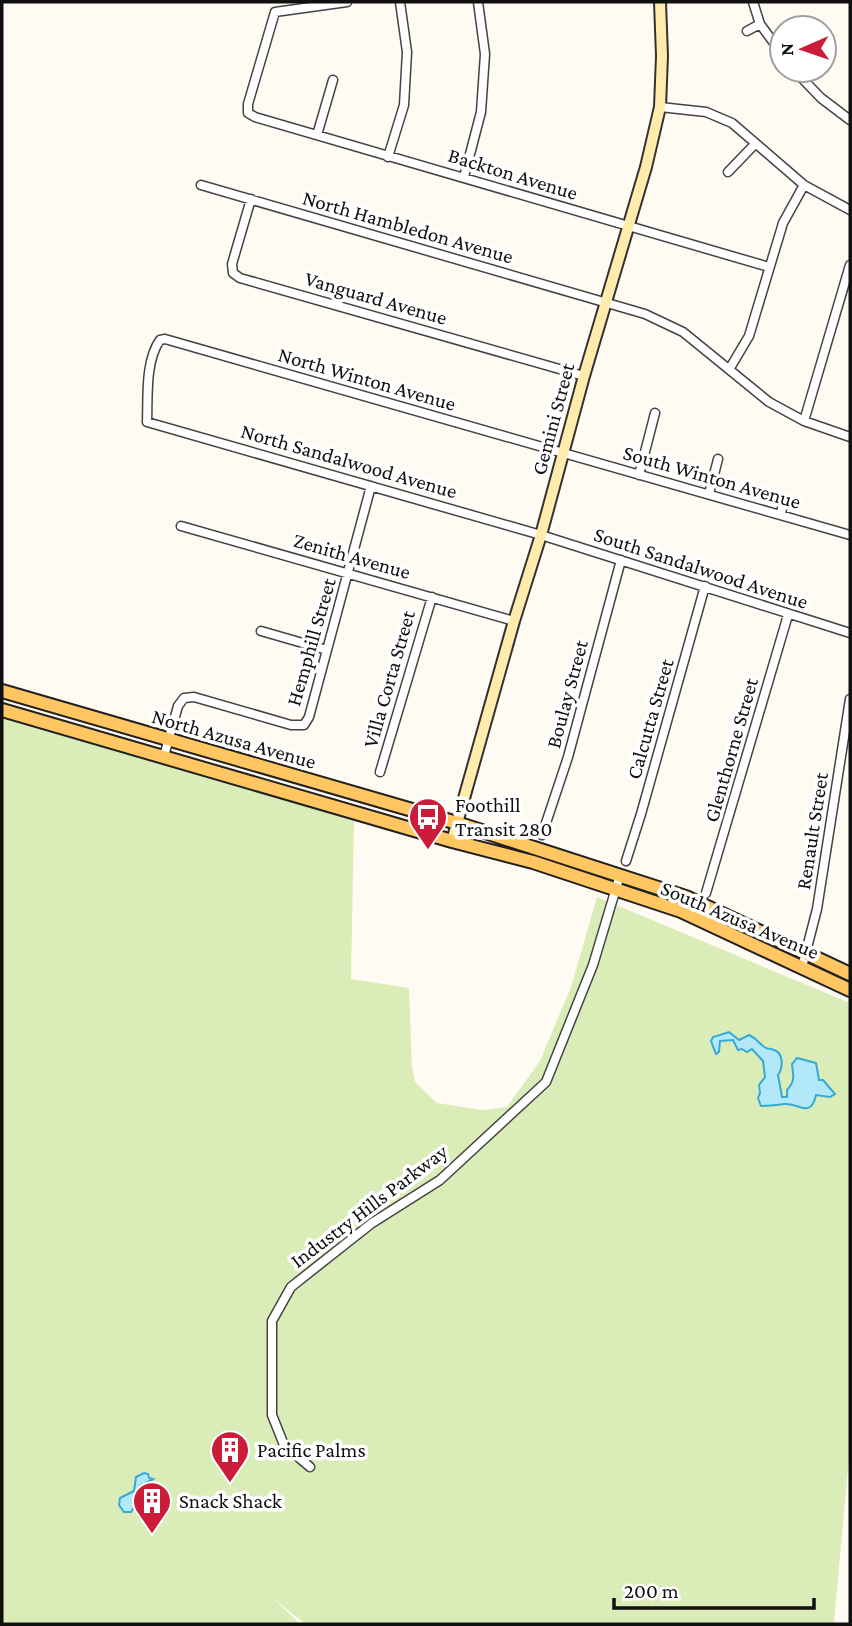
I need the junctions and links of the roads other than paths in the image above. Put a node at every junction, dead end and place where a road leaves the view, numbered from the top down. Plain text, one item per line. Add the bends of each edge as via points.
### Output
1 (347, 2) edge
2 (400, 2) edge
3 (478, 2) edge
4 (660, 2) edge
5 (753, 2) edge
6 (760, 24) junction
7 (747, 31) dead end
8 (768, 35) edge
9 (333, 80) dead end
10 (808, 84) edge
11 (660, 107) junction
12 (850, 120) edge
13 (317, 135) junction
14 (755, 144) junction
15 (388, 157) junction
16 (728, 172) dead end
17 (464, 177) junction
18 (201, 185) dead end
19 (804, 185) junction
20 (251, 199) junction
21 (850, 210) edge
22 (628, 227) junction
23 (850, 265) edge
24 (769, 267) junction
25 (605, 303) junction
26 (160, 340) joint
27 (730, 368) junction
28 (584, 376) junction
29 (655, 413) dead end
30 (804, 421) junction
31 (850, 437) edge
32 (564, 454) junction
33 (718, 459) dead end
34 (639, 475) junction
35 (371, 485) junction
36 (709, 494) junction
37 (783, 502) dead end
38 (781, 514) junction
39 (181, 526) dead end
40 (541, 535) junction
41 (850, 535) edge
42 (621, 560) junction
43 (349, 573) junction
44 (705, 586) junction
45 (432, 597) junction
46 (788, 615) junction
47 (514, 621) junction
48 (261, 631) dead end
49 (850, 633) edge
50 (327, 650) junction
51 (2, 691) edge
52 (850, 699) edge
53 (2, 710) edge
54 (168, 740) junction
55 (164, 757) junction
56 (380, 772) dead end
57 (400, 807) junction
58 (365, 816) junction
59 (457, 823) junction
60 (542, 835) dead end
61 (452, 841) junction
62 (626, 861) dead end
63 (620, 875) junction
64 (615, 891) junction
65 (706, 893) dead end
66 (807, 952) junction
67 (802, 967) junction
68 (850, 974) edge
69 (850, 990) edge
70 (310, 1467) dead end

1 - 13 street, Backton Avenue via 275,12 248,104 248,113 255,117
2 - 15 street via 407,52 404,105
3 - 17 street via 485,54 481,112
4 - 11 street, Gemini Street
5 - 6 street
6 - 7 street
6 - 8 street
9 - 13 street
10 - 12 street
11 - 14 street via 706,112 732,123
11 - 22 street, Gemini Street
13 - 15 street, Backton Avenue
14 - 16 street
14 - 19 street
15 - 17 street, Backton Avenue
17 - 22 street, Backton Avenue
18 - 20 street, North Hambledon Avenue
19 - 21 street
19 - 24 street via 783,223
20 - 25 street, North Hambledon Avenue
20 - 28 street, Vanguard Avenue via 232,264 233,273 240,278
22 - 24 street, Backton Avenue
22 - 25 street, Gemini Street
23 - 30 street
24 - 27 street via 749,336
25 - 27 street, North Hambledon Avenue via 645,314 683,332
25 - 28 street, Gemini Street
26 - 32 street, North Winton Avenue
26 - 35 street, North Sandalwood Avenue via 148,380 147,422
27 - 30 street, North Hambledon Avenue via 769,402
28 - 32 street, Gemini Street
29 - 34 street
30 - 31 street, North Hambledon Avenue
32 - 34 street, South Winton Avenue
32 - 40 street, Gemini Street
33 - 36 street
34 - 36 street, South Winton Avenue
35 - 40 street, North Sandalwood Avenue
35 - 43 street, Hemphill Street
36 - 38 street, South Winton Avenue
37 - 38 street
38 - 41 street, South Winton Avenue
39 - 43 street, Zenith Avenue
40 - 42 street, South Sandalwood Avenue
40 - 47 street, Gemini Street
42 - 44 street, South Sandalwood Avenue
42 - 60 street, Boulay Street
43 - 45 street, Zenith Avenue
43 - 50 street, Hemphill Street
44 - 46 street, South Sandalwood Avenue
44 - 62 street, Calcutta Street
45 - 47 street, Zenith Avenue
45 - 56 street, Villa Corta Street
46 - 49 street, South Sandalwood Avenue
46 - 65 street, Glenthorne Street
47 - 59 street, Gemini Street
48 - 50 street
50 - 54 street, Hemphill Street via 304,725 184,698 177,706
51 - 54 main road, North Azusa Avenue
52 - 66 street, Renault Street
53 - 55 main road, North Azusa Avenue
54 - 55 street
54 - 57 main road, North Azusa Avenue
55 - 58 main road, North Azusa Avenue
57 - 58 main road via 375,808
57 - 59 main road, North Azusa Avenue
58 - 61 main road, North Azusa Avenue
59 - 61 street, Gemini Street
59 - 63 main road, South Azusa Avenue
61 - 64 main road, South Azusa Avenue via 533,862
63 - 64 street, Industry Hills Parkway
63 - 66 main road, South Azusa Avenue via 697,902
64 - 67 main road, South Azusa Avenue via 681,911
64 - 70 street, Industry Hills Parkway via 593,965 546,1082 440,1180 372,1223 291,1287 272,1321 272,1415 284,1445
66 - 67 street, Renault Street
66 - 68 main road, South Azusa Avenue
67 - 69 main road, South Azusa Avenue

